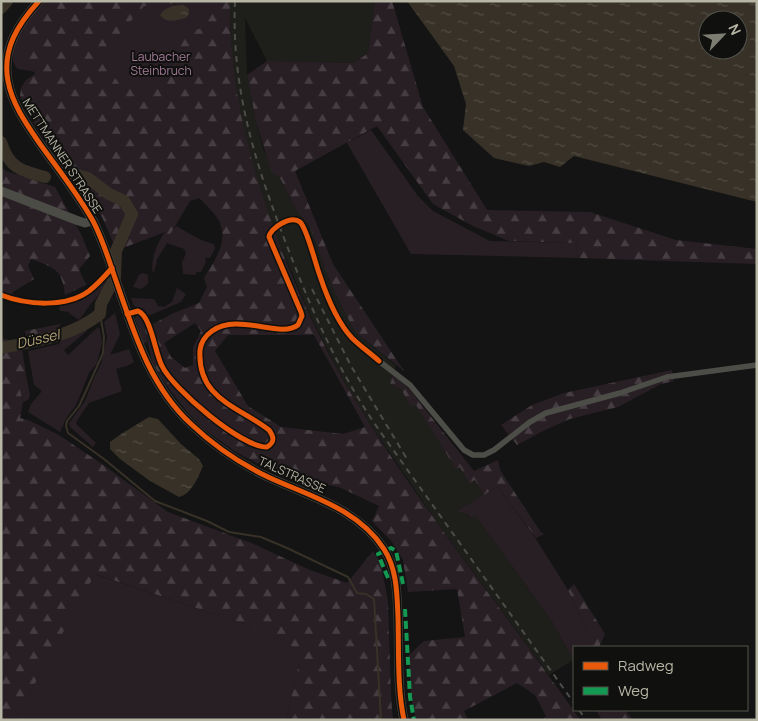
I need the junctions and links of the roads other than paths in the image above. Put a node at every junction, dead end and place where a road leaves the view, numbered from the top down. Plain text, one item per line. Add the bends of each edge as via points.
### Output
1 (38, 1) edge
2 (1, 191) edge
3 (93, 221) junction
4 (112, 270) joint
5 (379, 361) dead end
6 (757, 365) edge
7 (404, 720) edge

1 - 3 main road, METTMANNER STRASSE via 14,32 8,53 7,72 14,102
2 - 3 main road via 85,223
3 - 4 main road, METTMANNER STRASSE
4 - 7 main road, TALSTRASSE via 146,360 158,383 192,425 254,470 339,508 371,532 385,551 397,590
5 - 6 street via 410,385 468,454 478,456 494,450 546,413 667,377

